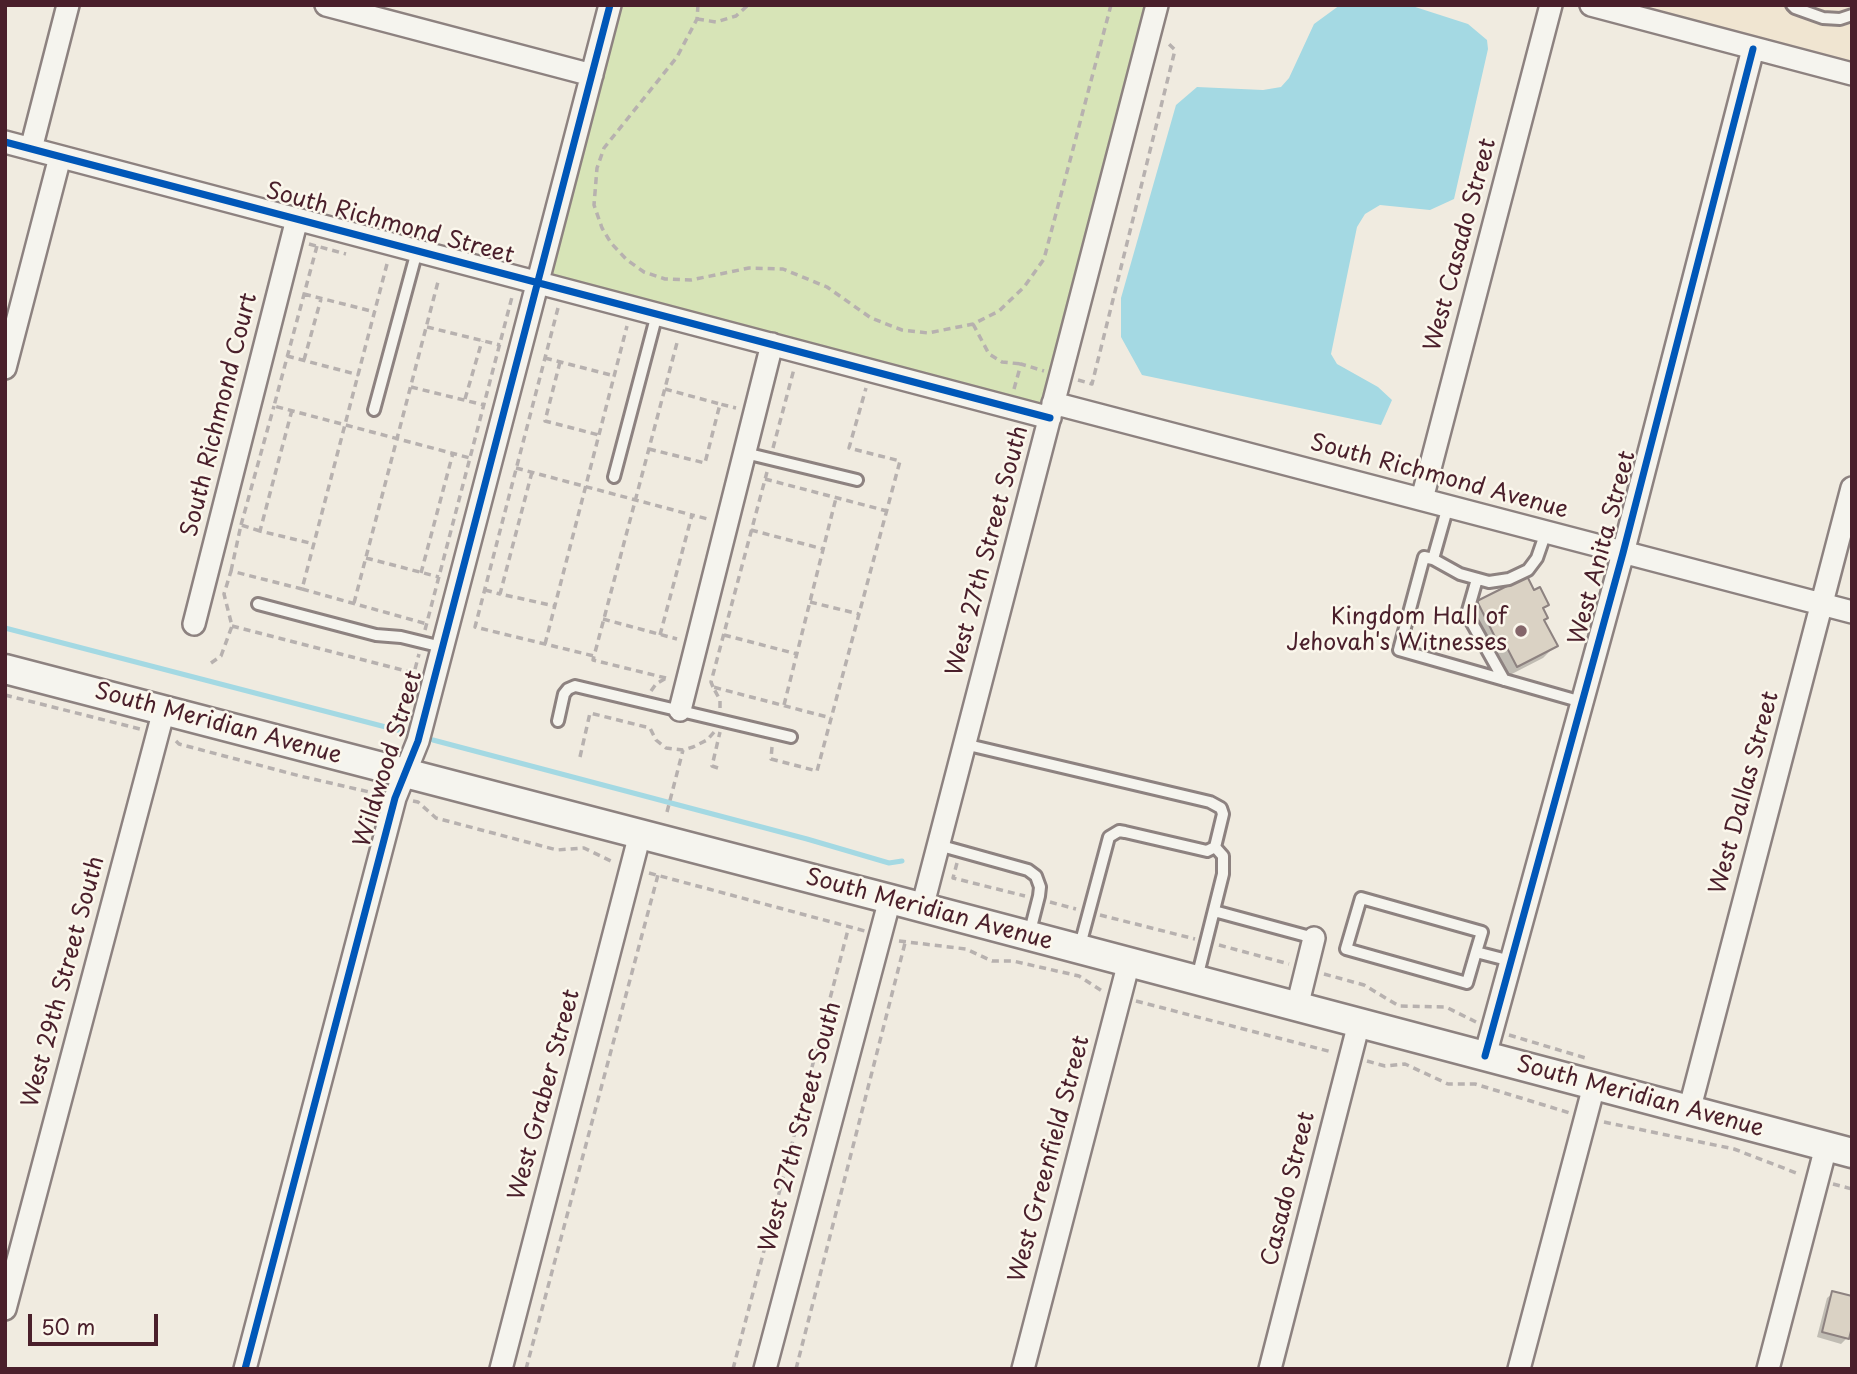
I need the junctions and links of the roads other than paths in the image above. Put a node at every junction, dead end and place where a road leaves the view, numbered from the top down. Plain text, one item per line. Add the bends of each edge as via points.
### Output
1 (68, 5) edge
2 (326, 5) edge
3 (611, 5) edge
4 (1157, 5) edge
5 (1551, 5) edge
6 (1591, 5) edge
7 (1791, 5) edge
8 (1852, 15) edge
9 (1753, 48) junction
10 (1852, 74) edge
11 (592, 75) junction
12 (5, 142) edge
13 (31, 149) junction
14 (60, 157) junction
15 (297, 219) junction
16 (416, 251) junction
17 (538, 283) junction
18 (657, 314) junction
19 (772, 344) junction
20 (5, 368) edge
21 (374, 410) dead end
22 (1051, 410) junction
23 (745, 453) junction
24 (614, 477) dead end
25 (857, 480) dead end
26 (1852, 488) edge
27 (1422, 499) junction
28 (1448, 506) junction
29 (1546, 533) junction
30 (1623, 553) junction
31 (1433, 559) junction
32 (1477, 579) junction
33 (258, 604) dead end
34 (1822, 604) junction
35 (1852, 611) edge
36 (194, 624) dead end
37 (432, 645) junction
38 (5, 669) edge
39 (1504, 680) junction
40 (1582, 702) junction
41 (680, 710) junction
42 (558, 720) dead end
43 (161, 722) junction
44 (790, 737) dead end
45 (964, 744) junction
46 (400, 785) junction
47 (640, 834) junction
48 (938, 845) junction
49 (1214, 847) junction
50 (890, 899) junction
51 (922, 908) junction
52 (1214, 911) junction
53 (1029, 936) junction
54 (1314, 938) joint
55 (1079, 949) junction
56 (1476, 952) junction
57 (1511, 961) junction
58 (1129, 962) junction
59 (1196, 980) junction
60 (1297, 1007) junction
61 (1359, 1023) junction
62 (1489, 1043) junction
63 (1594, 1074) junction
64 (1689, 1111) junction
65 (1839, 1150) edge
66 (5, 1309) edge
67 (245, 1369) edge
68 (501, 1369) edge
69 (765, 1369) edge
70 (1023, 1369) edge
71 (1270, 1369) edge
72 (1519, 1369) edge
73 (1768, 1369) edge

1 - 13 street
2 - 11 street
3 - 11 street, Wildwood Street
4 - 22 street, West 27th Street South
5 - 27 street, West Casado Street
6 - 9 street
7 - 8 lane via 1823,18
9 - 10 street
9 - 30 street, West Anita Street
11 - 17 street, Wildwood Street
12 - 13 street, South Richmond Street
13 - 14 street, South Richmond Street
14 - 15 street, South Richmond Street
14 - 20 street
15 - 16 street, South Richmond Street
15 - 36 street, South Richmond Court
16 - 17 street, South Richmond Street
16 - 21 lane
17 - 18 street, South Richmond Street
17 - 37 street, Wildwood Street
18 - 19 street, South Richmond Street
18 - 24 lane
19 - 22 street, South Richmond Street
19 - 23 street
22 - 27 street, South Richmond Avenue
22 - 45 street, West 27th Street South
23 - 25 lane
23 - 41 street
26 - 34 street, West Dallas Street
27 - 28 street, South Richmond Avenue
28 - 29 street, South Richmond Avenue
28 - 31 lane
29 - 30 street, South Richmond Avenue
29 - 32 lane via 1528,570 1509,579
30 - 34 street, South Richmond Avenue
30 - 40 street, West Anita Street
31 - 32 lane
31 - 39 lane via 1424,557 1399,650
32 - 39 lane via 1467,614
33 - 37 lane
34 - 35 street, South Richmond Avenue
34 - 64 street, West Dallas Street
37 - 46 street, Wildwood Street via 418,741
38 - 43 main road, South Meridian Avenue
39 - 40 lane
40 - 57 street, West Anita Street
41 - 42 lane via 575,686 564,694
41 - 44 lane
43 - 46 main road, South Meridian Avenue
43 - 66 street, West 29th Street South
45 - 48 street, West 27th Street South
45 - 49 lane via 1216,804 1223,814
46 - 47 main road, South Meridian Avenue
46 - 67 street, Wildwood Street
47 - 50 main road, South Meridian Avenue
47 - 68 street, West Graber Street
48 - 51 street, West 27th Street South
48 - 53 lane via 1036,876 1040,887
49 - 52 lane via 1223,856
49 - 55 lane via 1207,851 1113,833
50 - 51 main road, South Meridian Avenue
50 - 69 street, West 27th Street South
51 - 53 main road, South Meridian Avenue
52 - 54 lane
52 - 59 lane
53 - 55 main road, South Meridian Avenue
54 - 60 street
55 - 58 main road, South Meridian Avenue
56 - 56 lane via 1482,932 1361,898 1346,949 1467,983
56 - 57 lane
57 - 62 street, West Anita Street
58 - 59 main road, South Meridian Avenue
58 - 70 street, West Greenfield Street
59 - 60 main road, South Meridian Avenue
60 - 61 main road, South Meridian Avenue
61 - 62 main road, South Meridian Avenue
61 - 71 street, Casado Street
62 - 63 main road, South Meridian Avenue
63 - 64 main road, South Meridian Avenue
63 - 72 street
64 - 65 main road, South Meridian Avenue
65 - 73 street via 1818,1180

